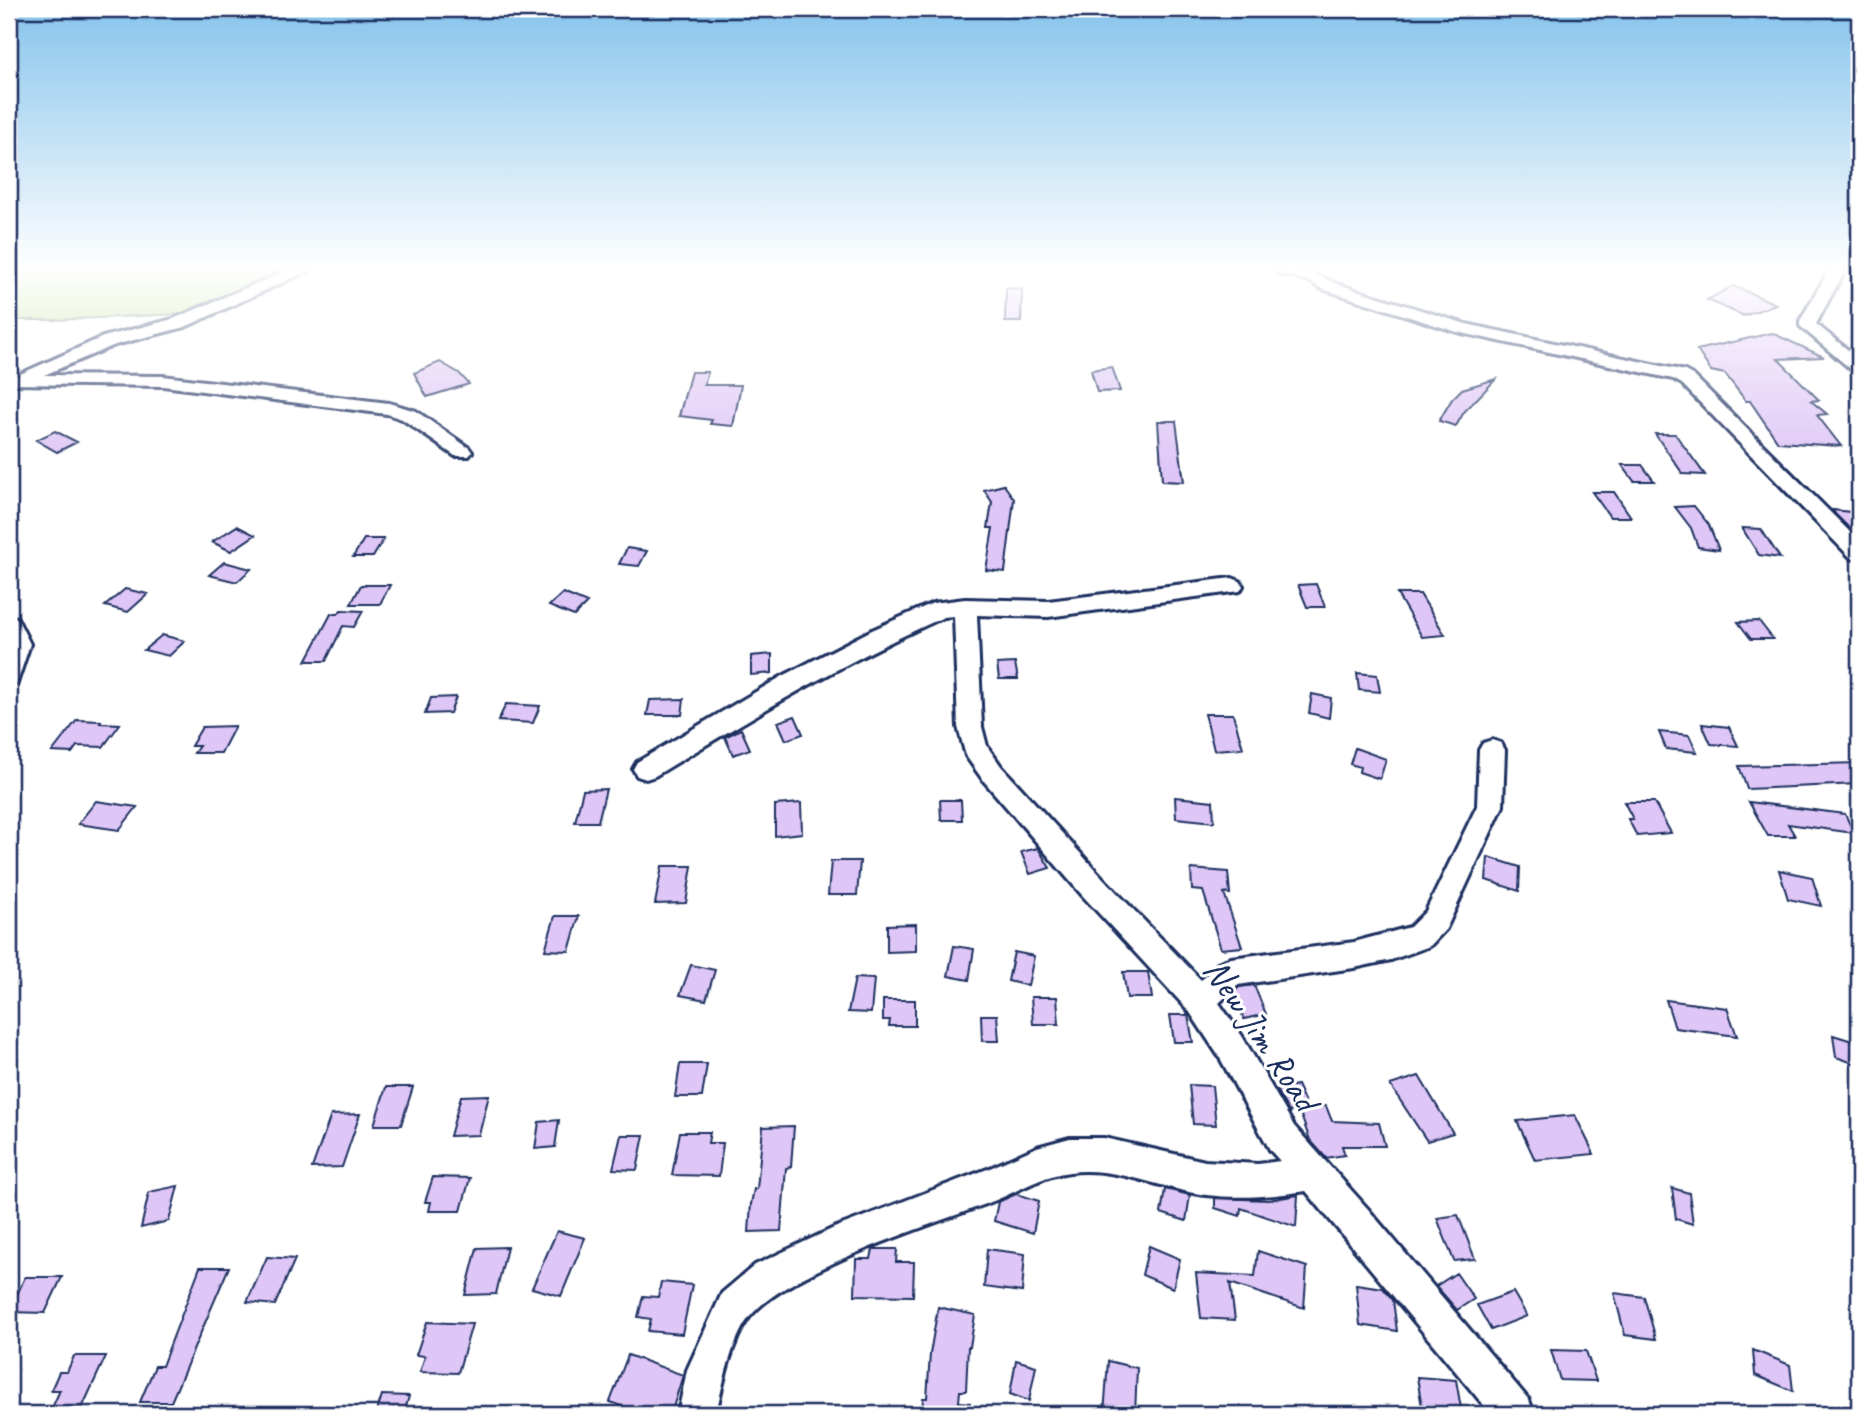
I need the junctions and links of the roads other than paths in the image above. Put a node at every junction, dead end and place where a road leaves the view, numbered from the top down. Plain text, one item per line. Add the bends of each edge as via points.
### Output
1 (127, 336) edge
2 (1501, 336) edge
3 (1821, 336) edge
4 (1859, 367) edge
5 (12, 382) edge
6 (462, 452) dead end
7 (1858, 551) edge
8 (1232, 586) dead end
9 (965, 607) junction
10 (9, 624) edge
11 (9, 677) edge
12 (1492, 750) dead end
13 (646, 769) dead end
14 (1200, 1001) junction
15 (1313, 1174) junction
16 (697, 1414) edge
17 (1515, 1414) edge

1 - 5 street
2 - 7 street via 1688,380
3 - 4 street
5 - 6 street via 163,381 389,409 409,415
8 - 9 street via 1048,609
9 - 13 street via 941,610 789,682
9 - 14 street, New Jim Road via 968,705 975,749 1092,886
10 - 11 street via 18,643
12 - 14 street via 1490,806 1436,920 1420,937 1354,955 1231,972
14 - 15 street, New Jim Road via 1282,1138
15 - 16 street via 1258,1181 1205,1178 1104,1155 1070,1155 1037,1164 846,1240 768,1278 736,1306 706,1370
15 - 17 street, New Jim Road

